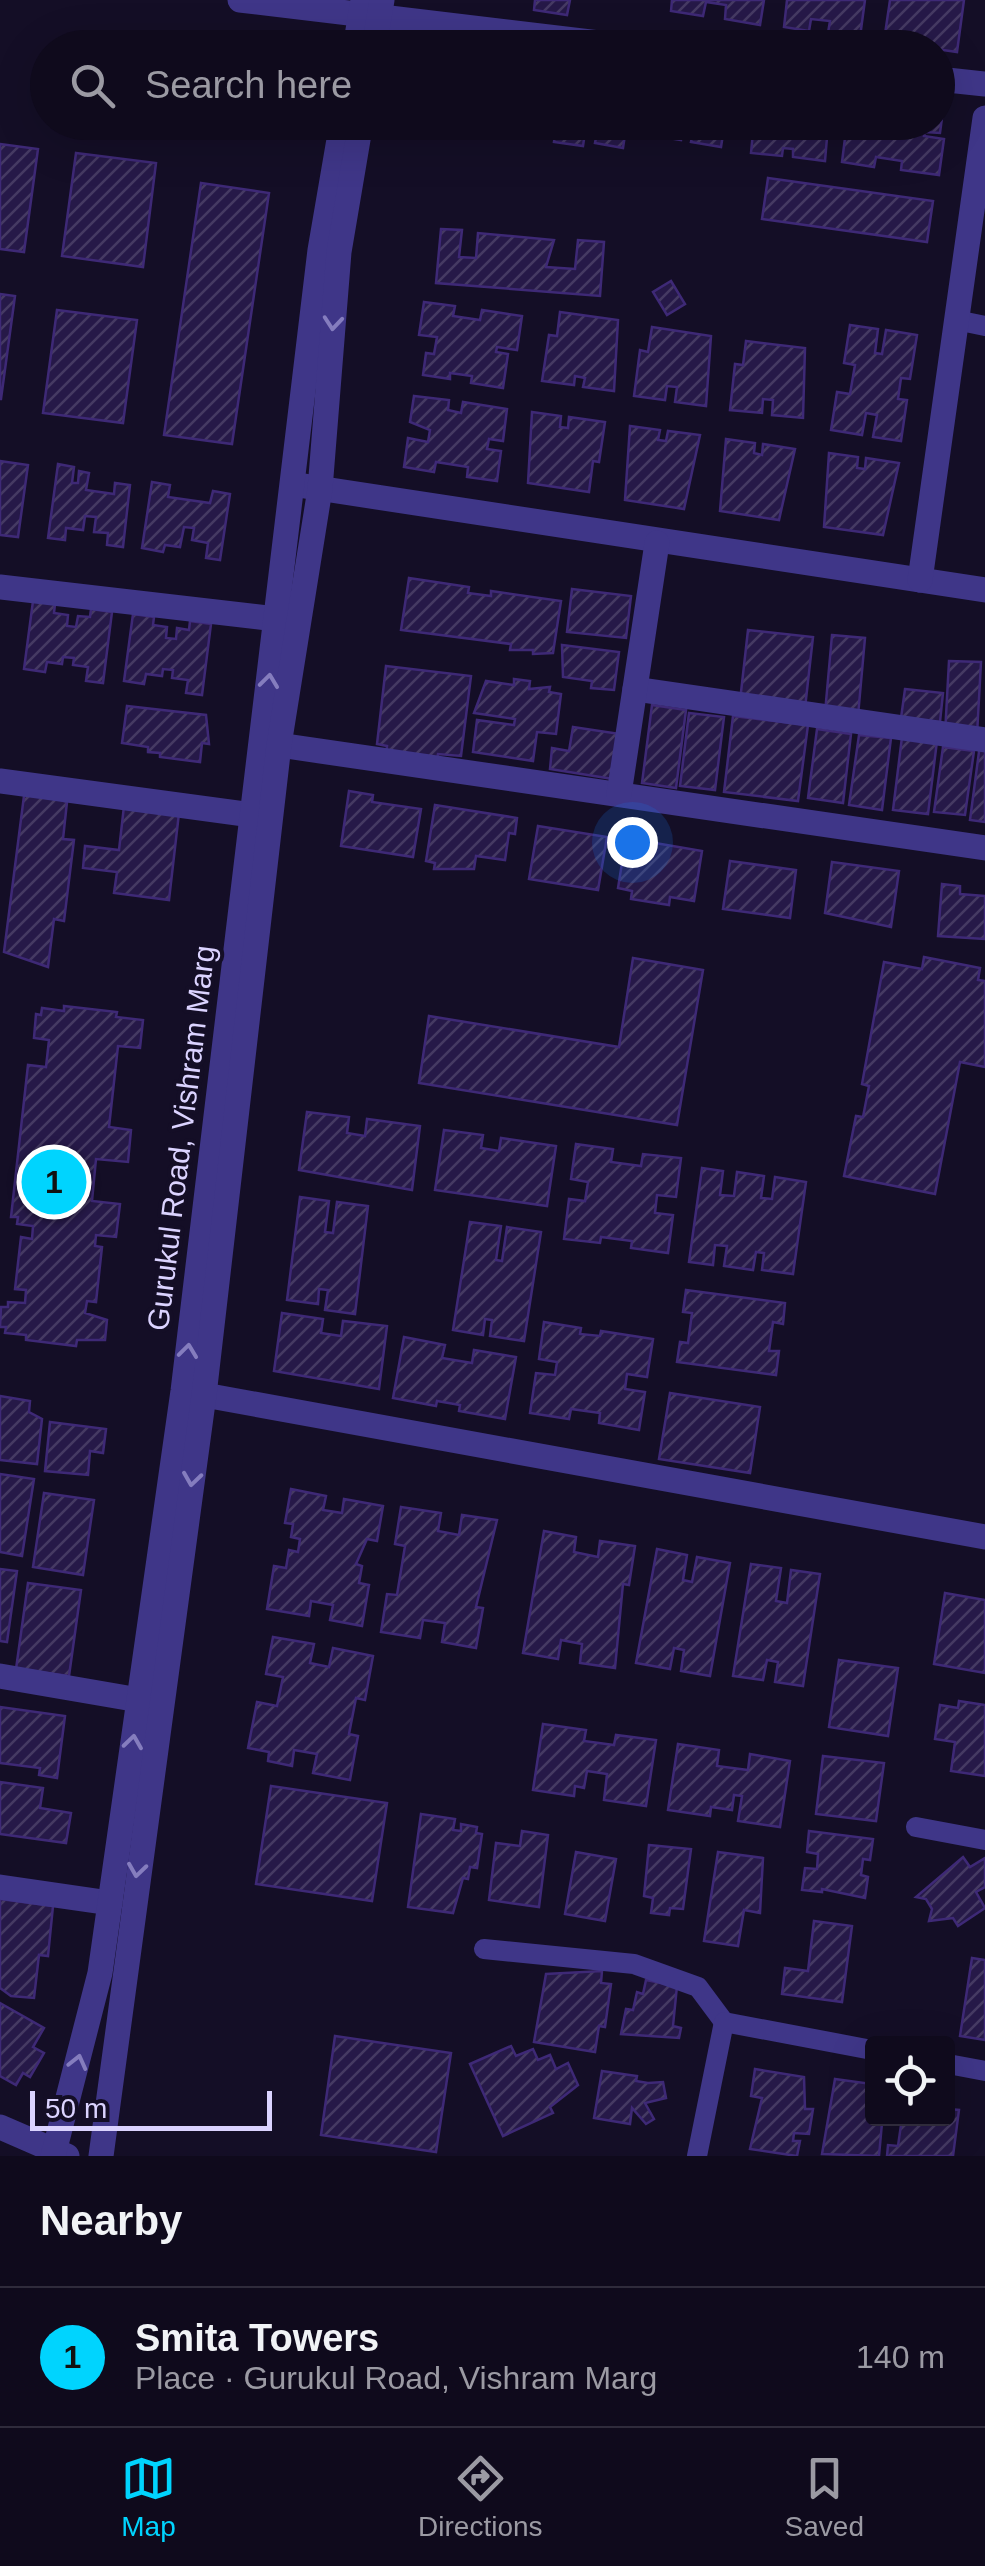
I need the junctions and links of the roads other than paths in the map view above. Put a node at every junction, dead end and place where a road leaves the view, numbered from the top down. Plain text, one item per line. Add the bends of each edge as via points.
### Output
1 (240, 0) edge
2 (371, 9) edge
3 (517, 30) edge
4 (955, 80) edge
5 (985, 84) edge
6 (984, 132) edge
7 (339, 140) edge
8 (358, 140) edge
9 (956, 320) junction
10 (985, 326) edge
11 (307, 486) junction
12 (657, 543) junction
13 (920, 580) junction
14 (0, 588) edge
15 (985, 590) edge
16 (276, 619) junction
17 (634, 689) junction
18 (985, 740) edge
19 (280, 745) junction
20 (0, 781) edge
21 (619, 794) junction
22 (252, 815) junction
23 (985, 848) edge
24 (193, 1393) junction
25 (985, 1536) edge
26 (0, 1676) edge
27 (139, 1700) junction
28 (916, 1827) dead end
29 (985, 1840) edge
30 (0, 1887) edge
31 (110, 1903) junction
32 (484, 1949) dead end
33 (724, 2022) junction
34 (865, 2049) edge
35 (955, 2065) edge
36 (985, 2071) edge
37 (0, 2127) edge
38 (58, 2154) edge
39 (101, 2156) edge
40 (697, 2156) edge

1 - 2 street
2 - 3 street
4 - 5 street
6 - 9 street
7 - 11 street, Gurukul Road, Vishram Marg via 320,250
8 -> 11 street, Gurukul Road, Vishram Marg
9 - 10 lane
9 - 13 street
11 - 12 street
11 - 16 street, Gurukul Road, Vishram Marg
11 - 19 street, Gurukul Road, Vishram Marg
12 - 13 street
12 - 17 street
13 - 15 street
14 - 16 street
22 -> 16 street, Gurukul Road, Vishram Marg
17 - 18 street
17 - 21 street
19 - 21 street
19 - 24 street, Gurukul Road, Vishram Marg
20 - 22 street
21 - 23 street
24 -> 22 street, Gurukul Road, Vishram Marg
24 - 25 street
24 - 27 street, Gurukul Road, Vishram Marg
24 -> 39 street, Gurukul Road, Vishram Marg
26 - 27 street
31 -> 27 street, Gurukul Road, Vishram Marg
28 - 29 lane
30 - 31 street
38 -> 31 street, Gurukul Road, Vishram Marg
32 - 33 lane via 634,1964 698,1987
33 - 34 lane
33 - 40 lane
35 - 36 lane
37 - 38 street

